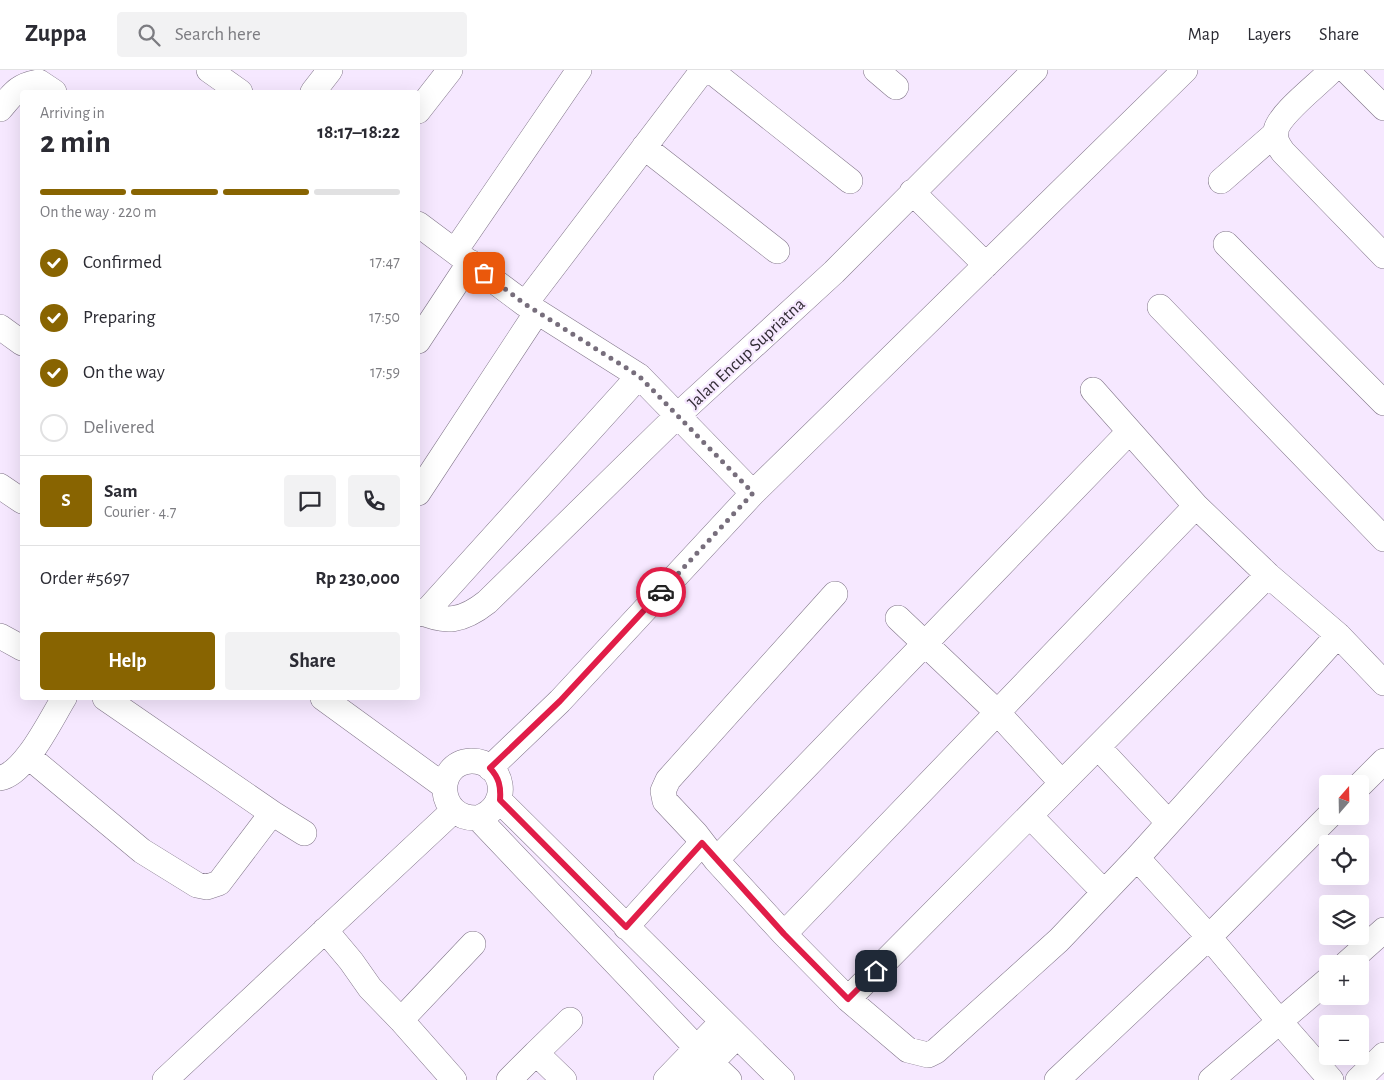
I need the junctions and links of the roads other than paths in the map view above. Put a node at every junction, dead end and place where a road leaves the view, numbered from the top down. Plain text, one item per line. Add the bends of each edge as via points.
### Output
1 (330, 70) edge
2 (450, 70) edge
3 (579, 70) edge
4 (703, 70) edge
5 (710, 70) edge
6 (876, 70) edge
7 (1035, 70) edge
8 (1185, 70) edge
9 (1329, 72) edge
10 (896, 87) dead end
11 (51, 90) edge
12 (315, 90) edge
13 (420, 108) edge
14 (1384, 108) edge
15 (0, 109) edge
16 (1276, 134) junction
17 (644, 147) junction
18 (850, 181) dead end
19 (1221, 181) dead end
20 (912, 192) junction
21 (420, 225) edge
22 (1226, 244) dead end
23 (777, 251) dead end
24 (1384, 256) edge
25 (463, 257) junction
26 (986, 265) junction
27 (1160, 307) dead end
28 (531, 308) junction
29 (0, 327) edge
30 (420, 337) edge
31 (20, 342) edge
32 (639, 376) junction
33 (1092, 390) dead end
34 (1384, 403) edge
35 (678, 415) junction
36 (1128, 432) junction
37 (0, 486) edge
38 (420, 490) edge
39 (753, 493) junction
40 (20, 500) edge
41 (1196, 506) junction
42 (1384, 539) edge
43 (1268, 575) junction
44 (836, 594) dead end
45 (421, 613) edge
46 (898, 618) dead end
47 (1338, 635) junction
48 (0, 636) edge
49 (925, 644) junction
50 (20, 647) edge
51 (1383, 680) edge
52 (63, 700) edge
53 (108, 700) edge
54 (325, 700) edge
55 (997, 712) junction
56 (1098, 747) junction
57 (29, 757) junction
58 (1384, 761) edge
59 (490, 768) junction
60 (1369, 776) edge
61 (0, 778) edge
62 (1062, 783) junction
63 (444, 786) junction
64 (500, 800) junction
65 (453, 810) junction
66 (272, 813) junction
67 (1030, 816) junction
68 (478, 818) junction
69 (1168, 822) junction
70 (1320, 825) edge
71 (304, 833) dead end
72 (709, 852) junction
73 (1136, 858) junction
74 (1104, 892) junction
75 (626, 927) junction
76 (325, 930) junction
77 (1384, 930) edge
78 (784, 934) junction
79 (1209, 937) junction
80 (473, 944) dead end
81 (1356, 955) edge
82 (1319, 988) edge
83 (848, 999) junction
84 (401, 1020) junction
85 (570, 1020) dead end
86 (1280, 1022) junction
87 (730, 1029) junction
88 (536, 1053) junction
89 (1384, 1055) edge
90 (700, 1064) edge
91 (173, 1077) edge
92 (454, 1080) edge
93 (509, 1080) edge
94 (564, 1080) edge
95 (666, 1080) edge
96 (729, 1080) edge
97 (782, 1080) edge
98 (1057, 1080) edge
99 (1211, 1080) edge
100 (1331, 1080) edge
101 (1358, 1080) edge

1 - 12 street
2 - 13 street
3 - 25 street
4 - 17 street
5 - 18 street
6 - 10 street
7 - 20 street, Jalan Encup Supriatna
8 - 26 street
9 - 14 street
9 - 16 street via 1280,122
11 - 15 street via 39,82 25,84
16 - 19 street
16 - 24 street via 1283,152
17 - 23 street
17 - 28 street
20 - 26 street
20 - 35 street, Jalan Encup Supriatna via 834,272
21 - 25 street
22 - 34 street
25 - 28 street
25 - 30 street
26 - 39 street
27 - 42 street
28 - 32 street
28 - 38 street
29 - 31 street
32 - 35 street
32 - 45 street
33 - 36 street
35 - 39 street
35 - 45 street, Jalan Encup Supriatna via 477,610 454,619
36 - 41 street
36 - 49 street
37 - 40 street
39 - 59 street via 560,701
41 - 43 street
41 - 55 street
43 - 47 street
43 - 56 street
44 - 72 street via 668,780 663,791 665,801
46 - 49 street
47 - 51 street
47 - 69 street
48 - 50 street
49 - 55 street
49 - 72 street
52 - 57 street
53 - 66 street
54 - 63 street
55 - 62 street
55 - 78 street
56 - 62 street
56 - 69 street
57 - 61 street via 9,775
57 - 66 street via 142,851 197,885 207,887 219,883
58 - 60 street
59 - 63 street via 482,762 462,763 453,769
59 - 64 street via 498,777
62 - 67 street
63 - 65 street via 448,804
64 - 68 street via 487,815
64 - 75 street
65 - 68 street via 469,818
65 - 76 street
66 - 71 street
67 - 74 street
67 - 83 street
68 - 90 street
69 - 73 street
70 - 79 street
72 - 75 street
72 - 78 street
73 - 74 street
73 - 79 street
74 - 83 street via 1059,940 932,1054 908,1050
75 - 87 street
76 - 84 street via 370,988
76 - 91 street
77 - 81 street
78 - 83 street
79 - 86 street
79 - 98 street
80 - 84 street
82 - 86 street
84 - 92 street
85 - 88 street
86 - 99 street
86 - 100 street
87 - 90 street
87 - 97 street
88 - 93 street
88 - 94 street
89 - 101 street
90 - 95 street
90 - 96 street

